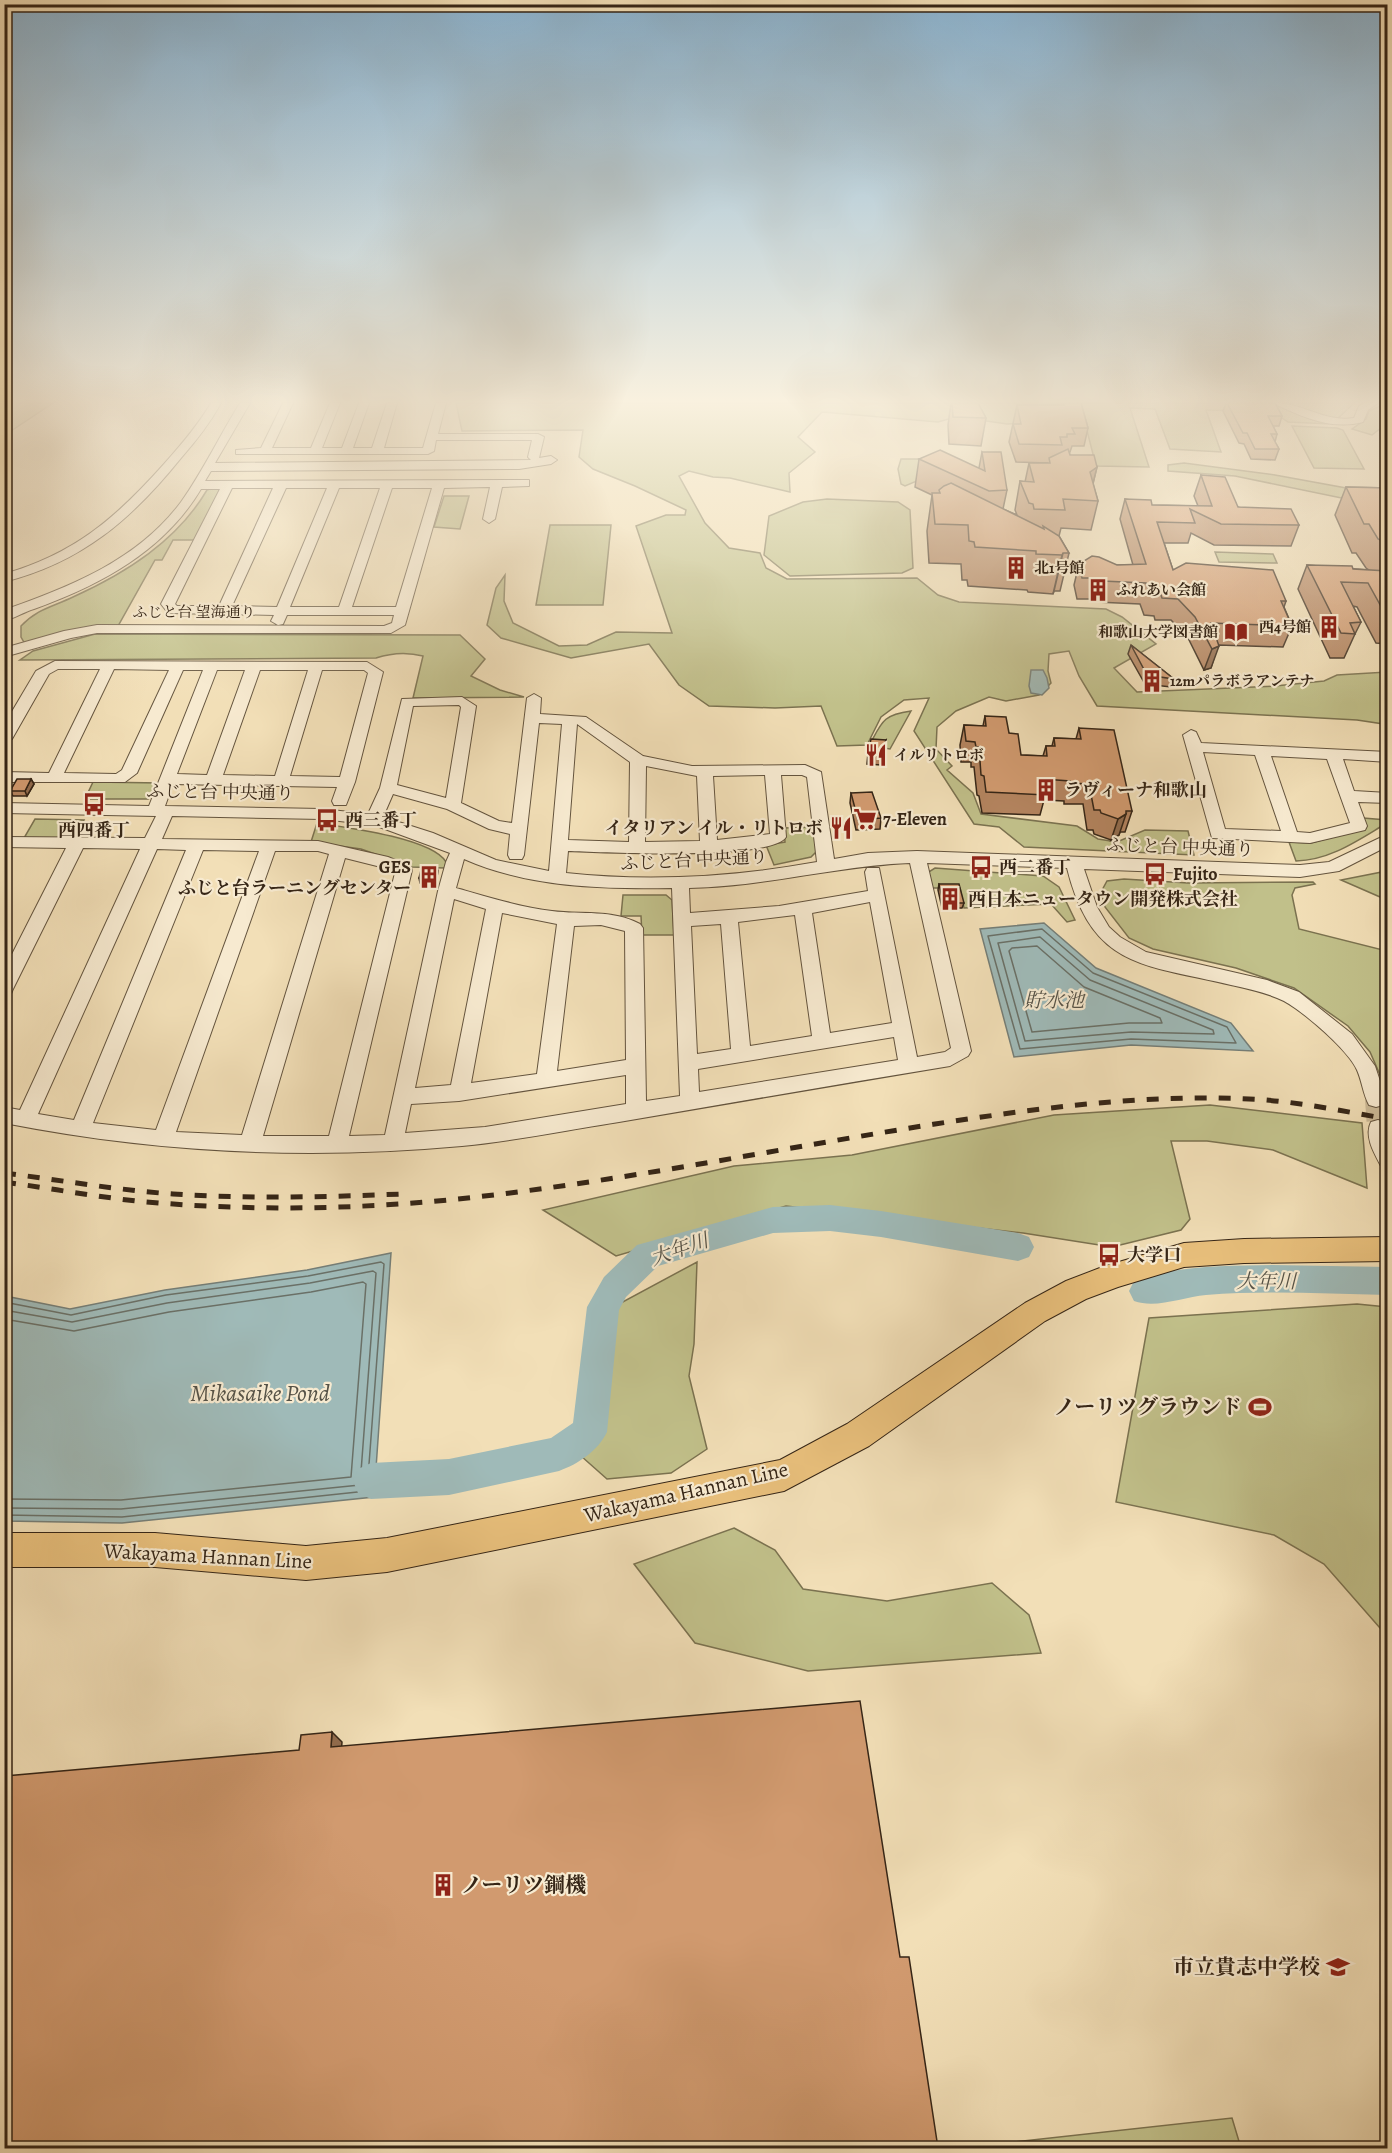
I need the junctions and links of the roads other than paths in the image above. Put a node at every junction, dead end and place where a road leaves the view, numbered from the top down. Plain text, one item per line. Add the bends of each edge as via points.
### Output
1 (118, 503) edge
2 (136, 503) edge
3 (185, 503) edge
4 (219, 503) edge
5 (272, 503) edge
6 (326, 503) edge
7 (380, 503) edge
8 (433, 503) edge
9 (493, 503) edge
10 (489, 519) dead end
11 (4, 568) edge
12 (4, 578) edge
13 (224, 610) junction
14 (282, 611) junction
15 (344, 611) junction
16 (402, 611) junction
17 (4, 617) edge
18 (275, 629) junction
19 (4, 653) edge
20 (109, 665) junction
21 (178, 665) junction
22 (212, 666) junction
23 (254, 666) junction
24 (316, 666) junction
25 (534, 698) dead end
26 (532, 718) junction
27 (570, 719) junction
28 (4, 739) edge
29 (1261, 750) junction
30 (1333, 754) junction
31 (1388, 757) edge
32 (638, 760) junction
33 (773, 771) junction
34 (705, 773) junction
35 (4, 777) edge
36 (54, 778) junction
37 (168, 779) junction
38 (213, 780) junction
39 (281, 781) junction
40 (347, 782) junction
41 (388, 788) junction
42 (1348, 796) junction
43 (1388, 798) edge
44 (339, 801) dead end
45 (453, 805) junction
46 (4, 808) edge
47 (161, 811) junction
48 (374, 820) junction
49 (519, 830) junction
50 (1291, 837) junction
51 (1388, 839) edge
52 (4, 842) edge
53 (77, 843) junction
54 (152, 843) junction
55 (197, 844) junction
56 (269, 844) junction
57 (561, 844) junction
58 (709, 848) junction
59 (637, 849) junction
60 (460, 851) junction
61 (338, 852) junction
62 (516, 855) dead end
63 (917, 857) junction
64 (1074, 863) junction
65 (826, 866) junction
66 (873, 872) dead end
67 (557, 878) junction
68 (680, 884) junction
69 (447, 891) junction
70 (876, 894) junction
71 (495, 906) junction
72 (803, 909) junction
73 (566, 919) junction
74 (729, 919) junction
75 (681, 920) junction
76 (4, 989) edge
77 (902, 1029) junction
78 (822, 1040) junction
79 (741, 1055) junction
80 (687, 1063) junction
81 (909, 1065) junction
82 (635, 1066) junction
83 (546, 1082) junction
84 (459, 1093) junction
85 (404, 1097) junction
86 (1376, 1099) tunnel mouth
87 (690, 1102) junction
88 (636, 1111) junction
89 (4, 1115) edge
90 (26, 1119) junction
91 (81, 1128) junction
92 (1378, 1128) tunnel mouth
93 (163, 1138) junction
94 (393, 1143) junction
95 (250, 1144) junction
96 (337, 1144) junction
97 (1388, 1160) edge
98 (1388, 1249) edge
99 (4, 1550) edge

1 - 11 street via 68,544
2 - 12 street via 98,537 69,554
3 - 17 street via 157,537 138,551 87,582
4 - 13 street via 168,604 173,610
5 - 13 street
6 - 14 street
7 - 15 street
8 - 16 street
9 - 10 street
13 - 14 street
14 - 15 street
14 - 18 street
15 - 16 street
16 - 18 street, ふじと台 望海通り via 398,625 386,630
18 - 19 street, ふじと台 望海通り via 97,629
20 - 21 street
20 - 28 street via 55,665 43,671
20 - 36 street
21 - 22 street
21 - 36 street via 129,773 119,779
22 - 23 street
22 - 37 street
23 - 24 street
23 - 38 street
24 - 39 street
24 - 40 street via 367,666 376,672
25 - 26 street
26 - 27 street
26 - 49 street
27 - 32 street via 593,726
27 - 57 street
29 - 30 street
29 - 50 street
29 - 50 street via 1192,741 1218,834
30 - 31 street
30 - 42 street
32 - 34 street
32 - 59 street
33 - 34 street
33 - 58 street via 778,837
33 - 65 street via 805,770 814,776
34 - 58 street
35 - 36 street
37 - 38 street
37 - 47 street
38 - 39 street
39 - 40 street
40 - 44 street
41 - 45 street
41 - 45 street via 407,702 462,701 469,706
41 - 48 street
42 - 43 street
42 - 50 street via 1359,826 1310,838
45 - 49 street via 495,825
46 - 47 street, ふじと台 中央通り
47 - 48 street, ふじと台 中央通り via 322,814
47 - 54 street
48 - 60 street, ふじと台 中央通り
49 - 62 street
51 - 64 street, ふじと台 中央通り via 1345,862 1319,870
52 - 53 street
53 - 54 street
53 - 76 street
54 - 55 street
54 - 90 street
55 - 56 street
55 - 91 street
56 - 61 street via 318,846
56 - 93 street
57 - 59 street
57 - 67 street
58 - 59 street
60 - 67 street, ふじと台 中央通り via 490,864
60 - 69 street
61 - 95 street
61 - 96 street via 404,870
63 - 64 street, ふじと台 中央通り
63 - 65 street, ふじと台 中央通り
63 - 81 street via 961,1051 950,1059
64 - 86 street via 1098,927 1116,945 1141,957 1267,987 1292,997 1346,1040 1365,1066
65 - 68 street, ふじと台 中央通り via 767,877
66 - 70 street
67 - 68 street, ふじと台 中央通り
68 - 75 street
69 - 71 street
69 - 85 street
70 - 72 street
70 - 77 street
71 - 73 street
71 - 84 street
72 - 74 street
72 - 78 street
73 - 82 street via 623,921 634,928
73 - 83 street
74 - 75 street
74 - 79 street
75 - 80 street
77 - 78 street
77 - 81 street
78 - 79 street
79 - 80 street
80 - 87 street
81 - 87 street
82 - 83 street
82 - 88 street
83 - 84 street
84 - 85 street
85 - 94 street
87 - 88 street
88 - 94 street via 499,1133
89 - 90 street
90 - 91 street
91 - 93 street
92 - 97 street
93 - 95 street
94 - 96 street
95 - 96 street
98 - 99 main road, Wakayama Hannan Line via 1184,1255 1115,1275 1035,1312 858,1436 784,1474 387,1555 306,1563 155,1550

